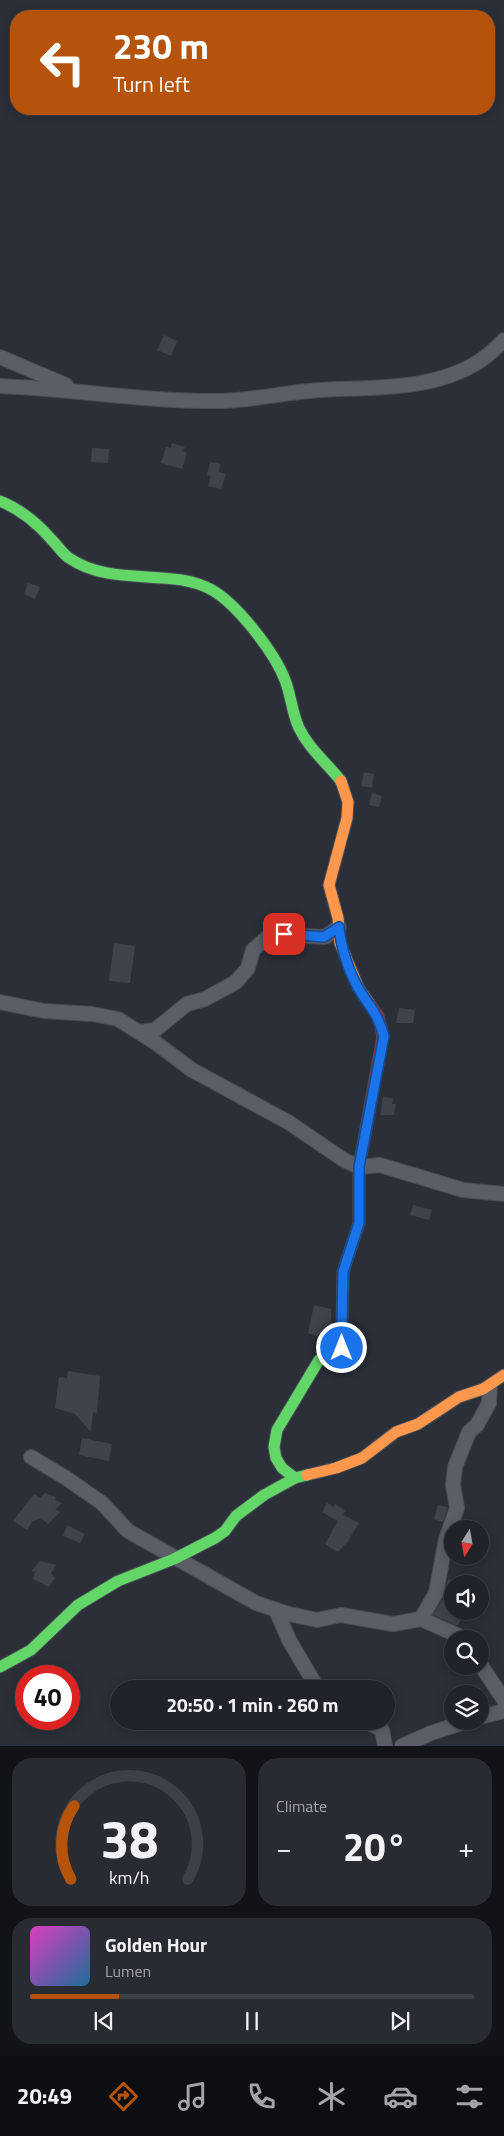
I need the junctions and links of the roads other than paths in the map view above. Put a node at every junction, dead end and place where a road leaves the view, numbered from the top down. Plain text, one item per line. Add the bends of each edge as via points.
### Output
1 (504, 340) edge
2 (0, 357) edge
3 (0, 386) edge
4 (80, 392) junction
5 (0, 501) edge
6 (339, 927) junction
7 (0, 1002) edge
8 (139, 1032) junction
9 (359, 1167) junction
10 (504, 1194) edge
11 (504, 1375) edge
12 (490, 1386) junction
13 (31, 1457) dead end
14 (295, 1478) junction
15 (174, 1559) junction
16 (276, 1610) junction
17 (420, 1619) junction
18 (445, 1630) edge
19 (0, 1667) edge
20 (487, 1675) edge
21 (312, 1680) edge
22 (504, 1700) edge
23 (504, 1710) edge
24 (489, 1714) edge
25 (444, 1729) edge
26 (382, 1730) edge
27 (385, 1746) edge
28 (402, 1746) edge

1 - 4 street via 478,362 435,381 223,401 143,399
2 - 4 street
3 - 4 street
5 - 6 street via 13,506 40,526 68,558 126,577 182,580 212,590 238,612 258,636 285,679 298,726 306,740 344,786 347,818 329,885
6 - 8 street via 324,937 271,934 253,950 248,968 236,982 205,999 187,1004 155,1030
6 - 9 street via 340,943 359,989 378,1016 384,1036
7 - 8 street via 44,1011 118,1019
8 - 9 street via 192,1070 288,1122
9 - 10 street via 380,1165 463,1190
9 - 14 street via 359,1223 343,1272 342,1323 345,1338 342,1348 319,1360 276,1430 273,1455 277,1464
11 - 12 street
12 - 14 street via 459,1397 418,1424 396,1432 355,1461
12 - 17 street via 489,1403 477,1425 469,1432 455,1467 453,1485 457,1508 446,1540 436,1593
13 - 15 street via 102,1503 128,1532
14 - 15 street via 250,1506 215,1538
15 - 16 street via 256,1603
15 - 19 street via 118,1581 78,1605 31,1650
16 - 17 street via 317,1620 341,1615 393,1624
16 - 21 street via 288,1640
17 - 18 street
20 - 22 street
23 - 24 street
25 - 28 street
26 - 27 street

